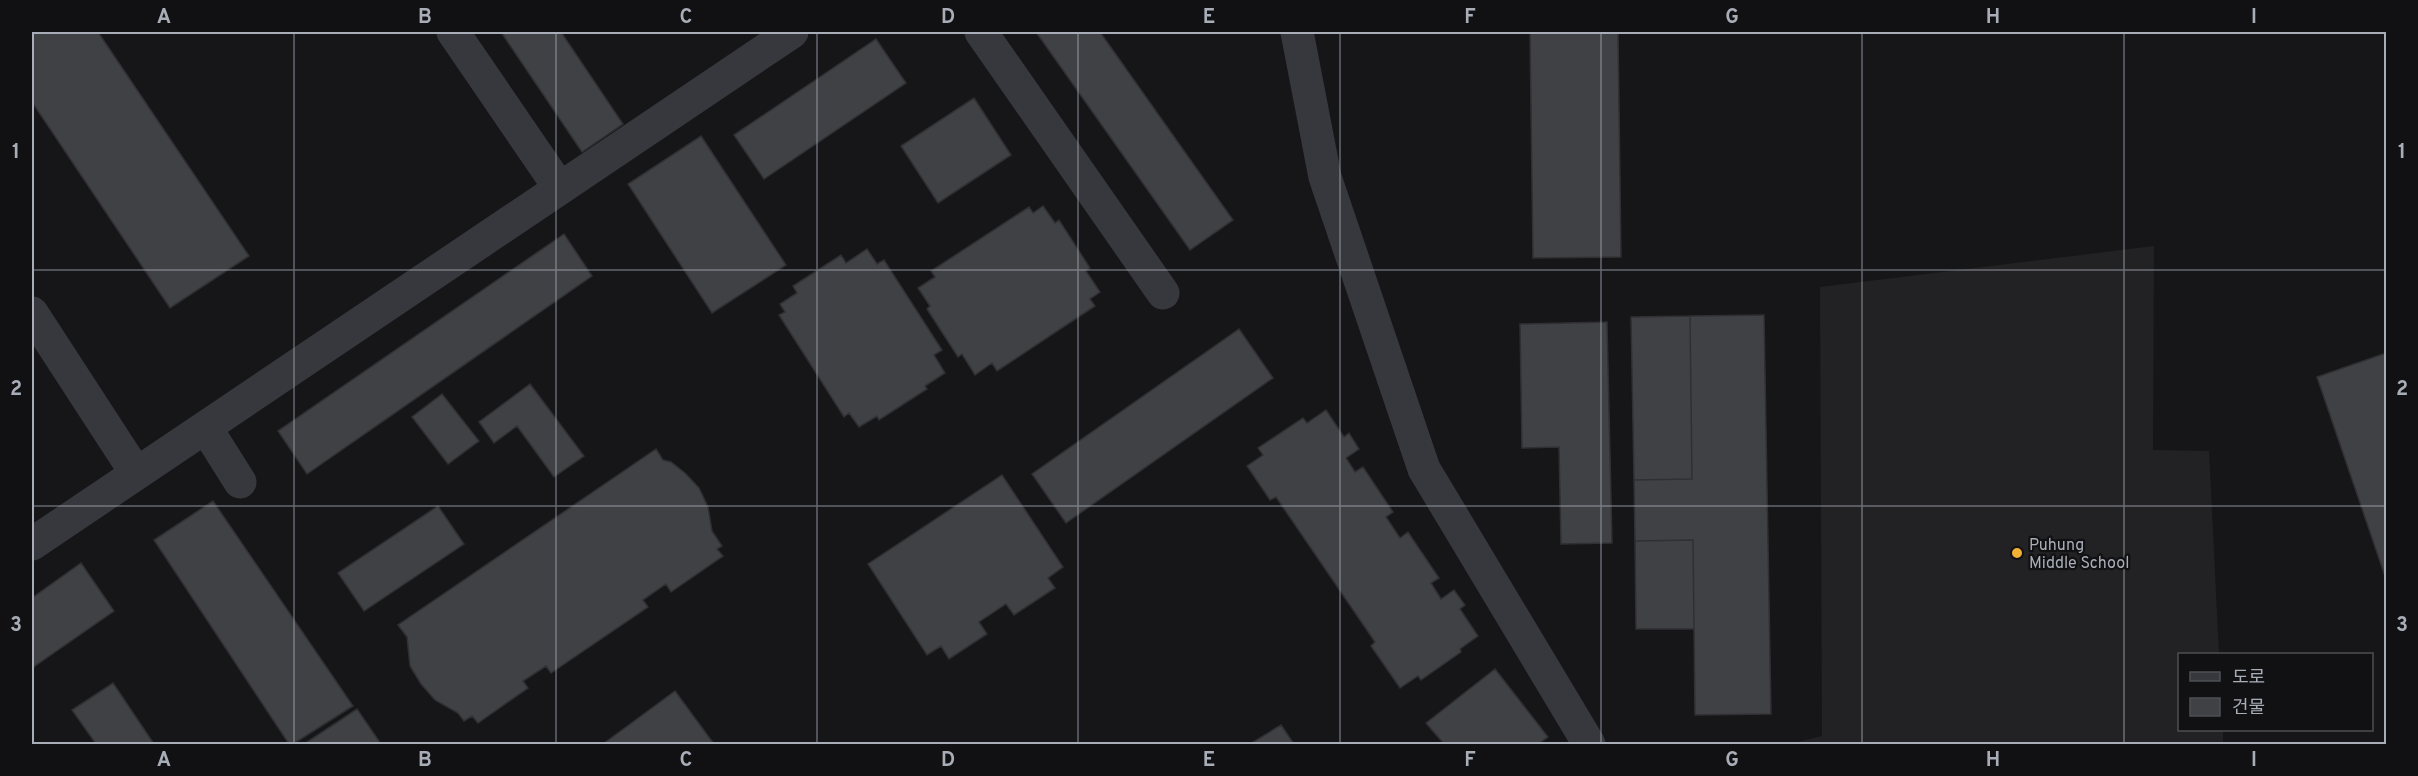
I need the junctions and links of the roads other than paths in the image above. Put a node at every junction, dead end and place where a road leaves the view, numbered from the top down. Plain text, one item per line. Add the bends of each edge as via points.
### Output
1 (453, 32) edge
2 (792, 32) edge
3 (981, 32) edge
4 (1298, 32) edge
5 (559, 186) junction
6 (1163, 293) dead end
7 (32, 313) edge
8 (206, 428) junction
9 (136, 473) junction
10 (240, 482) dead end
11 (32, 544) edge
12 (1589, 744) edge

1 - 5 street
2 - 5 street
3 - 6 street
4 - 12 street via 1325,177 1424,469
5 - 8 street
7 - 9 street
8 - 9 street
8 - 10 street
9 - 11 street

